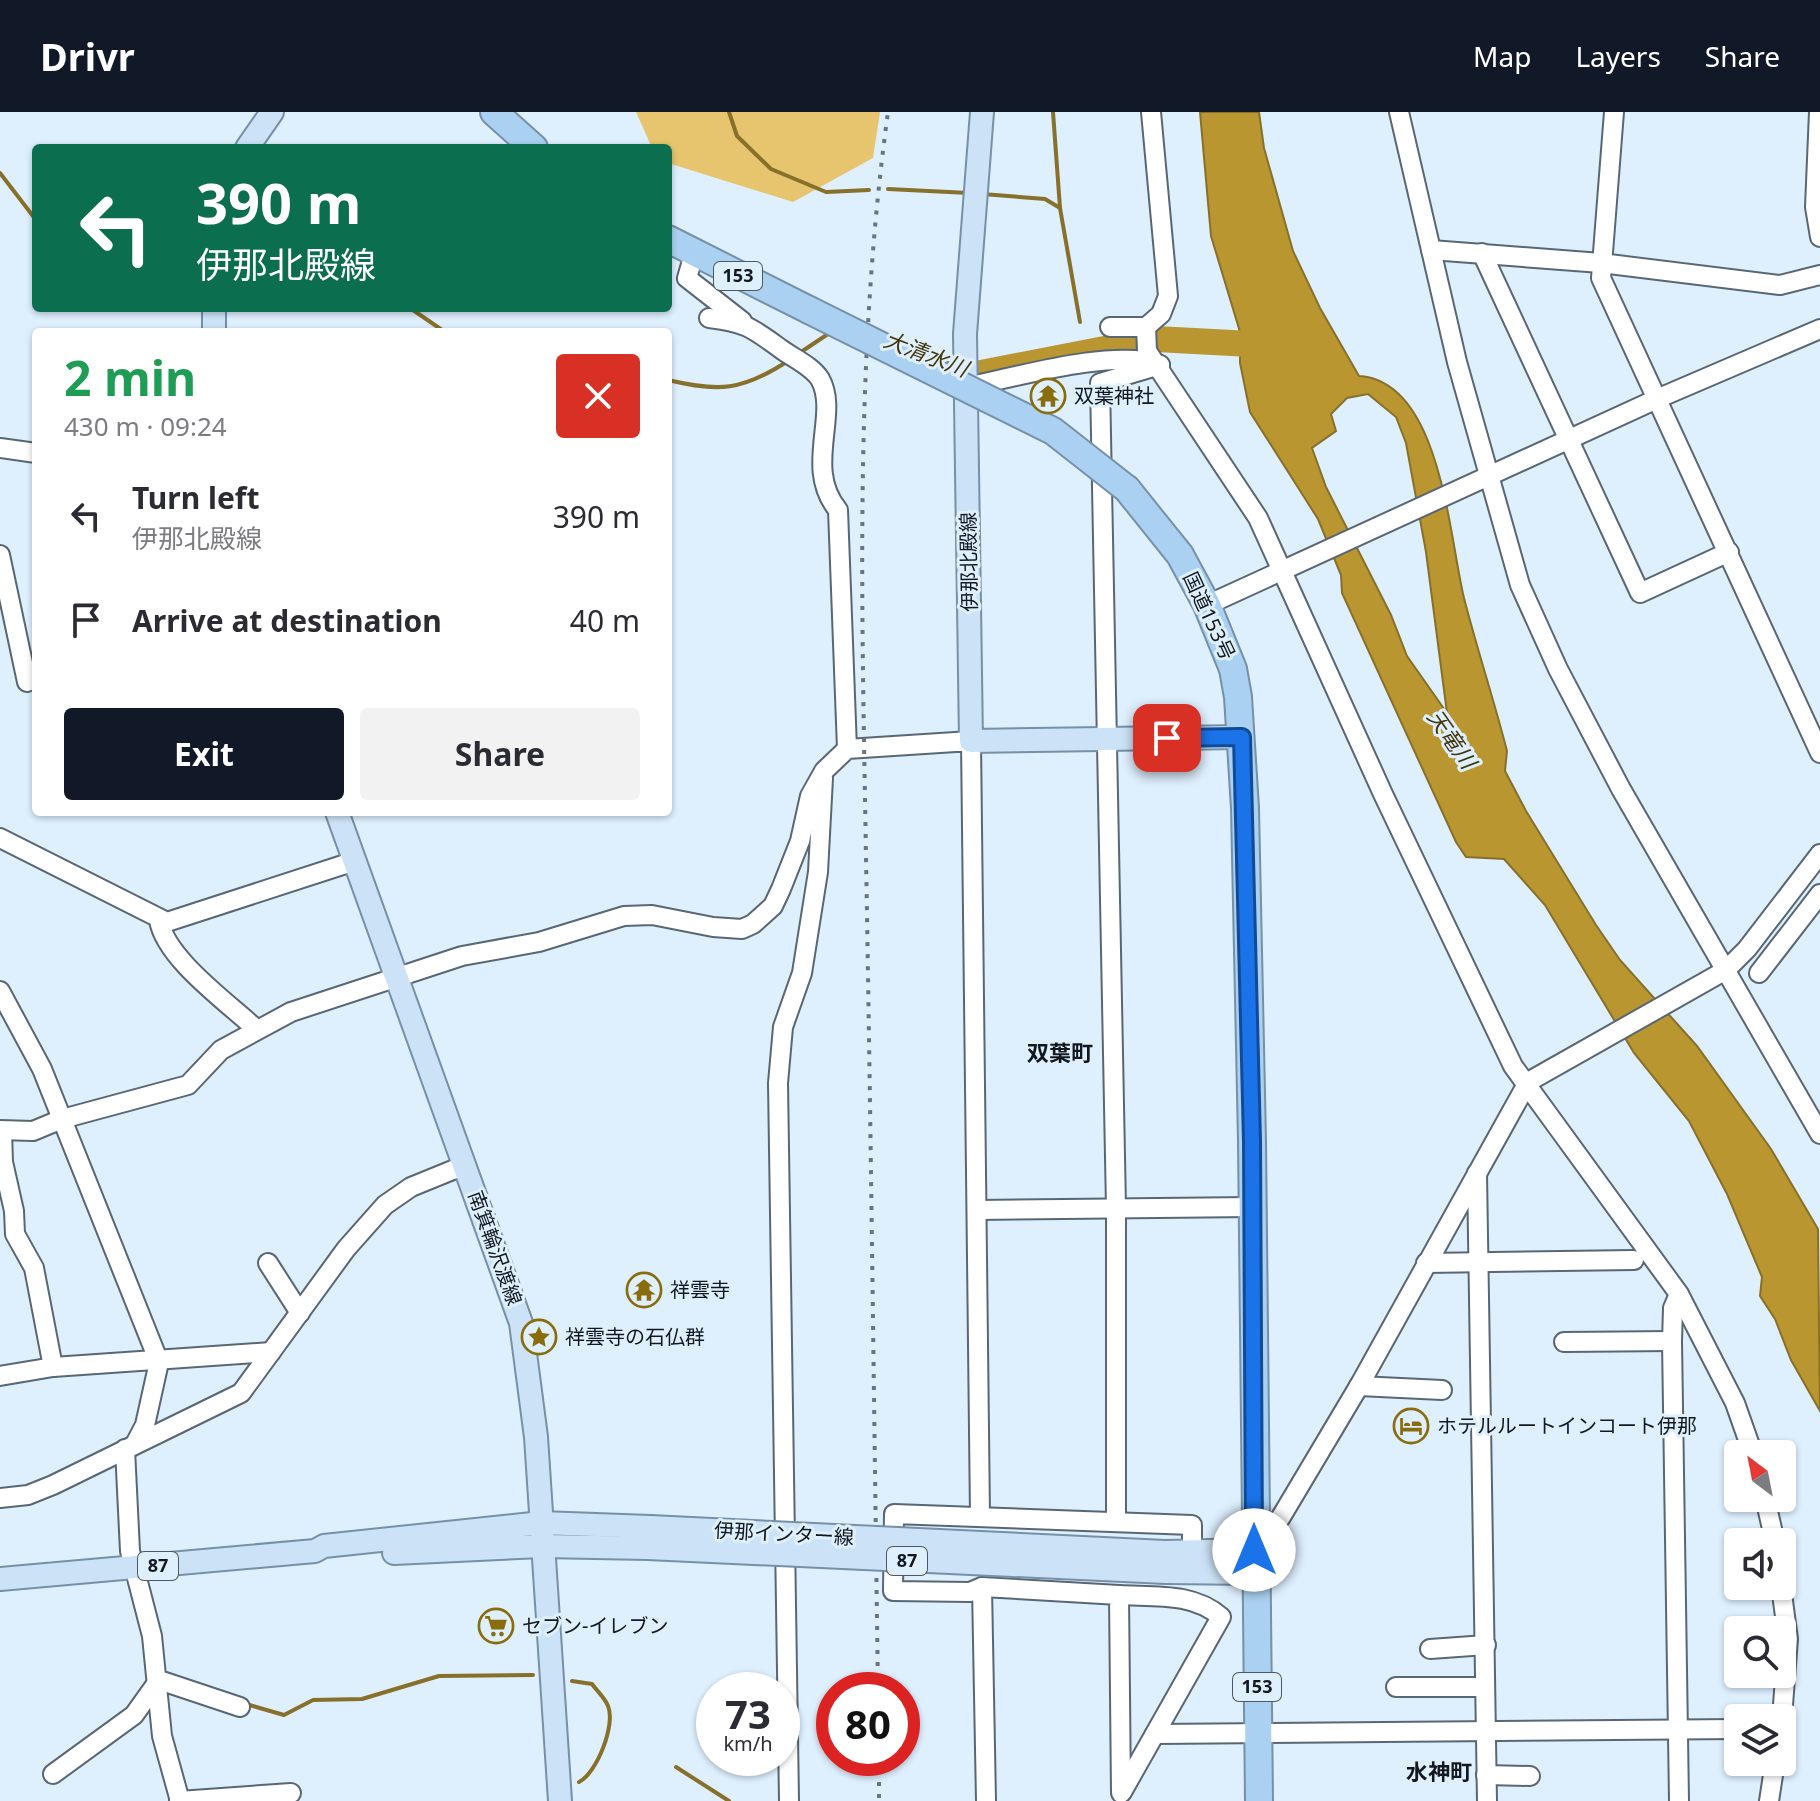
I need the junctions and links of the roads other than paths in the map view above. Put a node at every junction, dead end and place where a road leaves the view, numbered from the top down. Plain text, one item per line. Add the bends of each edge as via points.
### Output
1 (272, 112) edge
2 (494, 112) edge
3 (982, 112) edge
4 (1151, 112) edge
5 (1399, 112) edge
6 (1614, 112) edge
7 (1819, 112) edge
8 (250, 144) edge
9 (530, 144) edge
10 (1820, 237) edge
11 (672, 241) edge
12 (1431, 250) junction
13 (1482, 253) junction
14 (694, 254) junction
15 (1601, 263) junction
16 (1820, 275) edge
17 (709, 318) dead end
18 (742, 321) junction
19 (1110, 327) dead end
20 (1146, 327) junction
21 (1820, 329) edge
22 (1154, 358) junction
23 (966, 377) junction
24 (1659, 398) junction
25 (1569, 439) junction
26 (0, 448) edge
27 (32, 452) edge
28 (1485, 477) junction
29 (1729, 552) junction
30 (0, 555) edge
31 (1286, 568) junction
32 (1207, 605) junction
33 (27, 682) dead end
34 (1242, 737) junction
35 (1105, 738) junction
36 (971, 741) junction
37 (847, 749) junction
38 (1820, 753) edge
39 (824, 771) junction
40 (338, 816) edge
41 (0, 838) edge
42 (1820, 854) edge
43 (355, 861) junction
44 (1820, 894) edge
45 (159, 920) junction
46 (1722, 972) junction
47 (1759, 973) dead end
48 (397, 979) junction
49 (0, 991) edge
50 (256, 1029) junction
51 (1528, 1082) junction
52 (62, 1119) junction
53 (1, 1130) edge
54 (1820, 1134) edge
55 (465, 1165) junction
56 (1477, 1173) junction
57 (1252, 1207) junction
58 (1116, 1208) junction
59 (982, 1210) junction
60 (1634, 1260) dead end
61 (268, 1263) dead end
62 (1426, 1263) junction
63 (1480, 1263) junction
64 (1679, 1294) junction
65 (300, 1313) junction
66 (1672, 1341) junction
67 (1564, 1342) dead end
68 (271, 1352) junction
69 (159, 1362) junction
70 (53, 1367) junction
71 (0, 1376) edge
72 (1359, 1386) junction
73 (1442, 1390) dead end
74 (1748, 1440) edge
75 (130, 1447) junction
76 (0, 1498) edge
77 (980, 1516) junction
78 (1116, 1521) junction
79 (542, 1534) junction
80 (1254, 1562) junction
81 (1192, 1563) junction
82 (134, 1568) junction
83 (0, 1579) edge
84 (982, 1587) junction
85 (1119, 1595) junction
86 (1190, 1600) junction
87 (1783, 1600) edge
88 (1486, 1645) junction
89 (1430, 1649) dead end
90 (159, 1680) junction
91 (1396, 1687) dead end
92 (1485, 1687) junction
93 (1783, 1704) edge
94 (240, 1707) dead end
95 (1724, 1729) edge
96 (1486, 1730) junction
97 (1679, 1730) junction
98 (1155, 1734) junction
99 (1258, 1735) junction
100 (53, 1774) dead end
101 (1486, 1775) junction
102 (1530, 1776) dead end
103 (1773, 1776) edge
104 (291, 1793) dead end
105 (1118, 1797) edge
106 (179, 1801) edge
107 (560, 1801) edge
108 (789, 1801) edge
109 (986, 1801) edge
110 (1259, 1801) edge
111 (1487, 1801) edge
112 (1679, 1801) edge
113 (1769, 1801) edge

1 - 8 main road
2 - 9 highway
3 - 23 main road, 伊那北殿線
4 - 20 street via 1168,296 1161,314
5 - 12 street
6 - 15 street
7 - 10 street via 1815,192
11 - 14 highway, 153
12 - 13 street
12 - 28 street
13 - 15 street
13 - 25 street
14 - 18 street via 687,278
14 - 32 highway, 国道153号 / 153, bridge via 1053,431 1127,489 1180,555
15 - 16 street via 1780,285
15 - 24 street via 1601,278
17 - 18 street
18 - 37 street via 819,378 824,391 823,477 825,494 838,510
19 - 20 street
20 - 22 street
21 - 24 street
22 - 23 street
22 - 31 street
22 - 35 street via 1100,383
23 - 36 main road, 伊那北殿線
24 - 25 street
24 - 29 street
25 - 28 street
25 - 29 street via 1640,593
26 - 27 street
28 - 31 street
28 - 46 street via 1520,585 1558,669
29 - 38 street
30 - 33 street
31 - 32 street
31 - 51 street via 1481,1000 1513,1066
32 - 34 highway, 国道153号 / 153 via 1233,669
34 - 35 main road
34 - 57 highway, 国道153号 / 153
35 - 36 main road
35 - 58 street
36 - 37 street
36 - 59 street
37 - 39 street
39 - 48 street via 810,796 781,889 773,906 753,924 742,929 652,915 624,916 539,942 462,956
39 - 108 street via 818,872 802,973 783,1027 778,1083
40 - 43 main road, 南箕輪沢渡線
41 - 45 street
42 - 46 street via 1747,949
43 - 45 street via 167,922
43 - 48 main road, 南箕輪沢渡線
44 - 47 street
45 - 50 street via 171,950
46 - 51 street
46 - 54 street
48 - 50 street via 291,1012
48 - 55 main road, 南箕輪沢渡線
49 - 52 street
50 - 52 street via 221,1050 188,1085
51 - 56 street
51 - 64 street
52 - 53 street via 33,1131
52 - 69 street
53 - 70 street via 15,1234 34,1268
55 - 65 street via 411,1187 385,1205
55 - 79 main road, 南箕輪沢渡線 via 521,1323
56 - 62 street
56 - 63 street
57 - 58 street
57 - 80 highway, 国道153号 / 153
58 - 59 street
58 - 78 street
59 - 77 street
60 - 63 street
61 - 65 street
62 - 63 street
62 - 72 street
63 - 88 street
64 - 66 street
64 - 74 street via 1735,1403
65 - 68 street
66 - 67 street
66 - 97 street
68 - 69 street
68 - 75 street via 241,1393
69 - 70 street
69 - 75 street via 145,1425
70 - 71 street
72 - 73 street
72 - 80 street
75 - 76 street via 28,1495
75 - 82 street
77 - 78 street
77 - 84 street via 894,1514 893,1591 970,1592
78 - 81 street via 1192,1525
79 - 81 main road, 伊那インター線 / 87, bridge
79 - 82 main road, 伊那インター線 / 87 via 324,1546
79 - 107 main road, 南箕輪沢渡線
80 - 81 main road, 伊那インター線 / 87
80 - 99 highway, 国道153号 / 153
81 - 86 street
82 - 83 main road, 伊那インター線 / 87
82 - 90 street
84 - 85 street
84 - 109 street
85 - 86 street
85 - 105 street
86 - 98 street via 1221,1617
87 - 93 street via 1788,1639
88 - 89 street
88 - 92 street
90 - 94 street
90 - 100 street via 134,1715
90 - 106 street via 162,1736
91 - 92 street
92 - 96 street
95 - 97 street
96 - 97 street
96 - 99 street
96 - 101 street
97 - 112 street
98 - 99 street
98 - 105 street
99 - 110 highway, 国道153号 / 153
101 - 102 street
101 - 111 street
103 - 113 street
104 - 106 street

